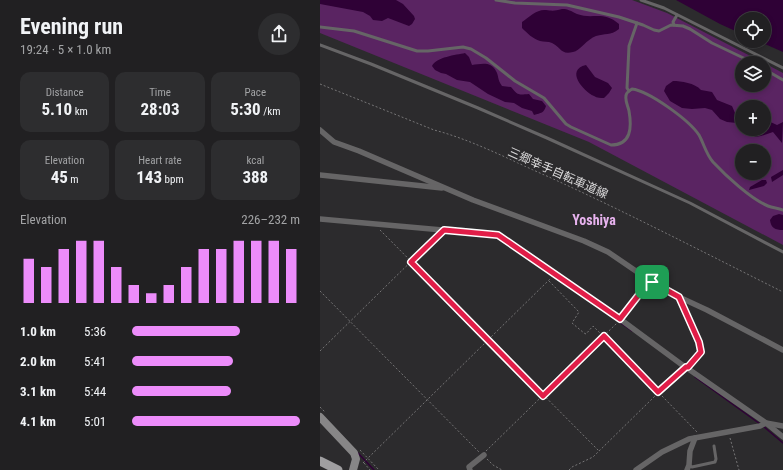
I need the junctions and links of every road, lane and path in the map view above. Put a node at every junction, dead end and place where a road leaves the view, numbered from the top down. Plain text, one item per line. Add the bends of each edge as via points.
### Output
1 (496, 0) edge
2 (641, 0) edge
3 (677, 15) junction
4 (637, 23) junction
5 (674, 25) junction
6 (320, 27) edge
7 (320, 45) edge
8 (739, 56) edge
9 (783, 68) edge
10 (771, 73) edge
11 (783, 80) edge
12 (320, 84) edge
13 (629, 91) junction
14 (320, 130) edge
15 (320, 175) edge
16 (447, 188) junction
17 (783, 210) edge
18 (321, 220) edge
19 (374, 224) junction
20 (444, 230) junction
21 (783, 252) edge
22 (411, 262) junction
23 (555, 274) junction
24 (548, 281) junction
25 (652, 282) junction
26 (320, 291) edge
27 (783, 292) edge
28 (679, 297) junction
29 (620, 319) junction
30 (350, 322) junction
31 (604, 336) junction
32 (488, 340) junction
33 (783, 350) edge
34 (320, 351) edge
35 (687, 367) junction
36 (658, 392) junction
37 (543, 396) junction
38 (427, 399) junction
39 (320, 417) edge
40 (766, 423) junction
41 (783, 426) edge
42 (728, 432) junction
43 (701, 437) junction
44 (783, 437) edge
45 (695, 438) junction
46 (714, 446) dead end
47 (599, 451) junction
48 (484, 455) junction
49 (320, 461) edge
50 (688, 468) edge
51 (338, 470) edge
52 (353, 470) edge
53 (370, 470) edge
54 (470, 470) edge
55 (502, 470) edge
56 (568, 470) edge
57 (636, 470) edge
58 (739, 470) edge

1 - 4 lane via 567,5
2 - 3 lane
3 - 5 lane
3 - 9 lane
4 - 5 lane via 659,31
4 - 13 lane via 630,46 627,88
5 - 8 lane via 690,28 712,43
6 - 13 lane via 354,31 417,51 463,47 471,50 544,98 566,124 611,145 623,142 630,133 630,114 626,96
7 - 21 lane via 379,67 547,138 690,203
10 - 11 lane
12 - 27 path, 三郷幸手自転車道線 via 531,169 645,222
13 - 17 lane via 632,89 646,93 684,119 700,136 709,157 721,170 756,200
14 - 16 street via 334,142
15 - 16 street
16 - 25 street via 608,252
18 - 19 street
19 - 20 street
19 - 22 path
20 - 22 path
20 - 23 street via 498,235
22 - 30 path
22 - 32 path
23 - 24 path
23 - 29 street
24 - 31 path via 579,312 572,323 586,334 593,326
24 - 32 path
25 - 28 street
25 - 29 lane
26 - 30 path
28 - 33 street
28 - 35 street via 701,349
29 - 31 path
29 - 35 street
30 - 34 path
30 - 38 path
31 - 36 path
31 - 37 path
32 - 37 path
32 - 38 path
35 - 36 street
35 - 40 street
36 - 43 path
36 - 47 path
37 - 47 path
37 - 48 path
38 - 48 path
38 - 53 path via 363,462
39 - 52 street via 354,453 356,459
40 - 41 street
40 - 42 street
40 - 44 street
42 - 43 street
42 - 58 path
43 - 45 street
45 - 50 street
45 - 57 street via 662,452
46 - 50 lane via 715,462
47 - 56 path
48 - 54 street via 469,467
48 - 55 path
49 - 51 main road

